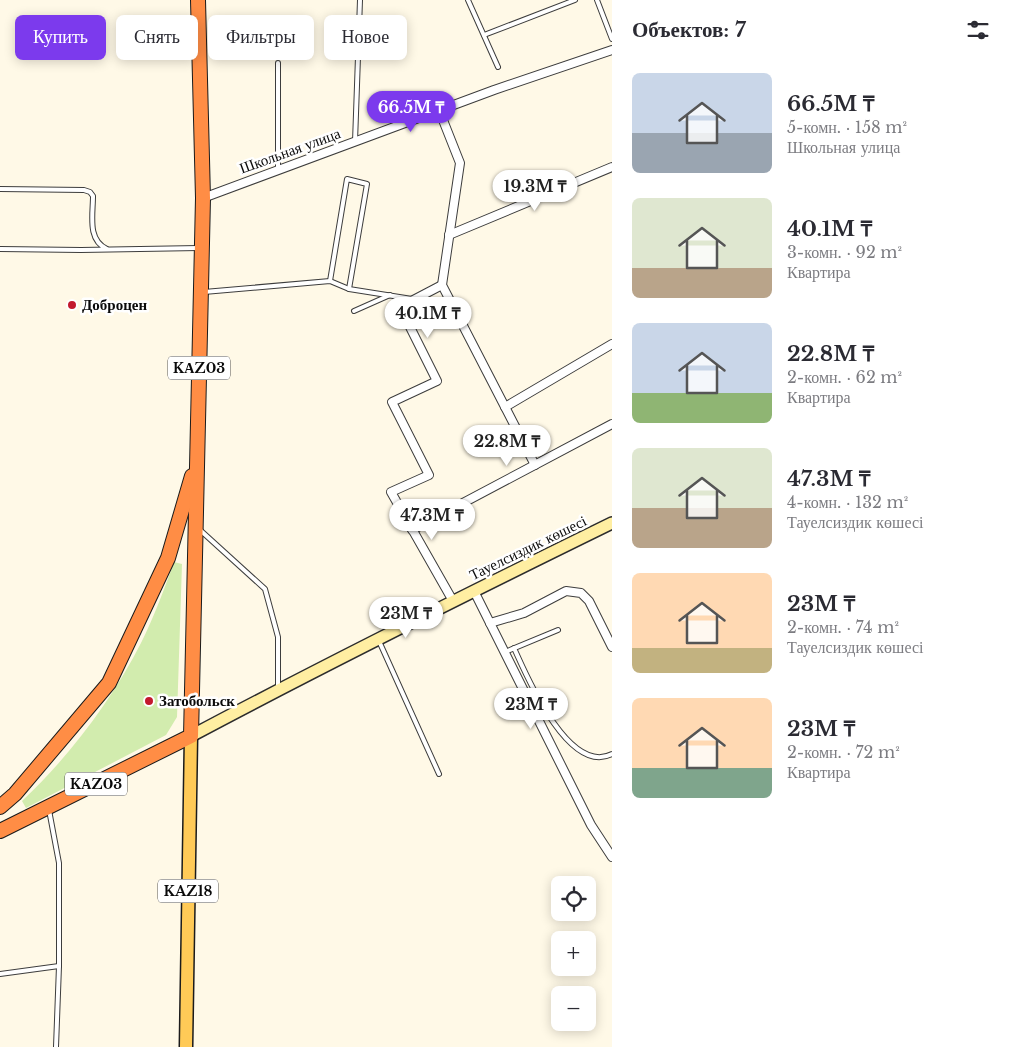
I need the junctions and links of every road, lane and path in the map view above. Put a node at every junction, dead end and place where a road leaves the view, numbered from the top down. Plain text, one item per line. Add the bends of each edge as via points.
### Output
1 (198, 0) edge
2 (360, 0) edge
3 (468, 0) edge
4 (575, 0) edge
5 (597, 0) edge
6 (484, 35) junction
7 (612, 39) edge
8 (612, 50) edge
9 (278, 63) dead end
10 (498, 67) dead end
11 (439, 110) junction
12 (355, 142) junction
13 (612, 167) edge
14 (278, 170) junction
15 (0, 189) edge
16 (203, 198) junction
17 (449, 235) junction
18 (202, 248) junction
19 (0, 249) edge
20 (109, 250) junction
21 (330, 281) junction
22 (442, 285) junction
23 (349, 289) junction
24 (201, 292) junction
25 (390, 295) junction
26 (414, 299) junction
27 (354, 311) dead end
28 (612, 344) edge
29 (505, 408) junction
30 (612, 424) edge
31 (197, 456) junction
32 (535, 465) junction
33 (612, 523) edge
34 (195, 526) junction
35 (412, 530) junction
36 (474, 591) junction
37 (453, 601) junction
38 (490, 623) junction
39 (558, 630) dead end
40 (378, 639) junction
41 (612, 647) edge
42 (514, 648) junction
43 (505, 652) junction
44 (278, 690) junction
45 (191, 736) junction
46 (612, 754) edge
47 (439, 774) dead end
48 (0, 807) edge
49 (48, 808) junction
50 (0, 831) edge
51 (612, 857) edge
52 (59, 966) junction
53 (0, 974) edge
54 (56, 1047) edge
55 (186, 1047) edge

1 - 16 highway, KАZ03
2 - 12 lane
3 - 6 lane
4 - 6 lane
5 - 7 lane
6 - 10 lane
8 - 11 street, Школьная улица
9 - 14 lane
11 - 12 street, Школьная улица
11 - 17 street via 460,163
12 - 14 street, Школьная улица
13 - 17 street
14 - 16 street, Школьная улица
15 - 20 lane via 90,192 93,196 93,232 100,246
16 - 18 highway, KАZ03
17 - 22 street
18 - 20 lane
18 - 24 highway, KАZ03
19 - 20 lane
21 - 23 lane
21 - 23 lane via 348,180 367,184
21 - 24 lane
22 - 26 street
22 - 29 street
23 - 25 lane
24 - 31 highway, KАZ03
25 - 26 lane
25 - 27 lane
26 - 35 street via 400,307 437,381 392,402 429,475 391,492
28 - 29 street
29 - 32 street
30 - 32 street
31 - 34 highway, KАZ03
31 - 48 highway, KАZ03 via 168,558 109,683 15,794
32 - 35 street
33 - 36 street, Тауелсиздик көшесі
34 - 44 lane via 266,589 278,637
34 - 45 highway, KАZ03
35 - 37 street
36 - 37 street, Тауелсиздик көшесі
36 - 38 street
37 - 40 street, Тауелсиздик көшесі
38 - 41 street via 524,613 566,591 582,593
38 - 43 street
39 - 42 lane
40 - 44 street, Тауелсиздик көшесі
40 - 47 lane
42 - 43 lane
42 - 46 lane via 532,687 558,730 572,745 590,756 604,758
43 - 51 street via 591,825
44 - 45 street, Тауелсиздик көшесі
45 - 49 highway, KАZ03
45 - 55 main road, KAZ18
49 - 50 highway, KАZ03
49 - 52 lane via 58,863
52 - 53 lane
52 - 54 lane

